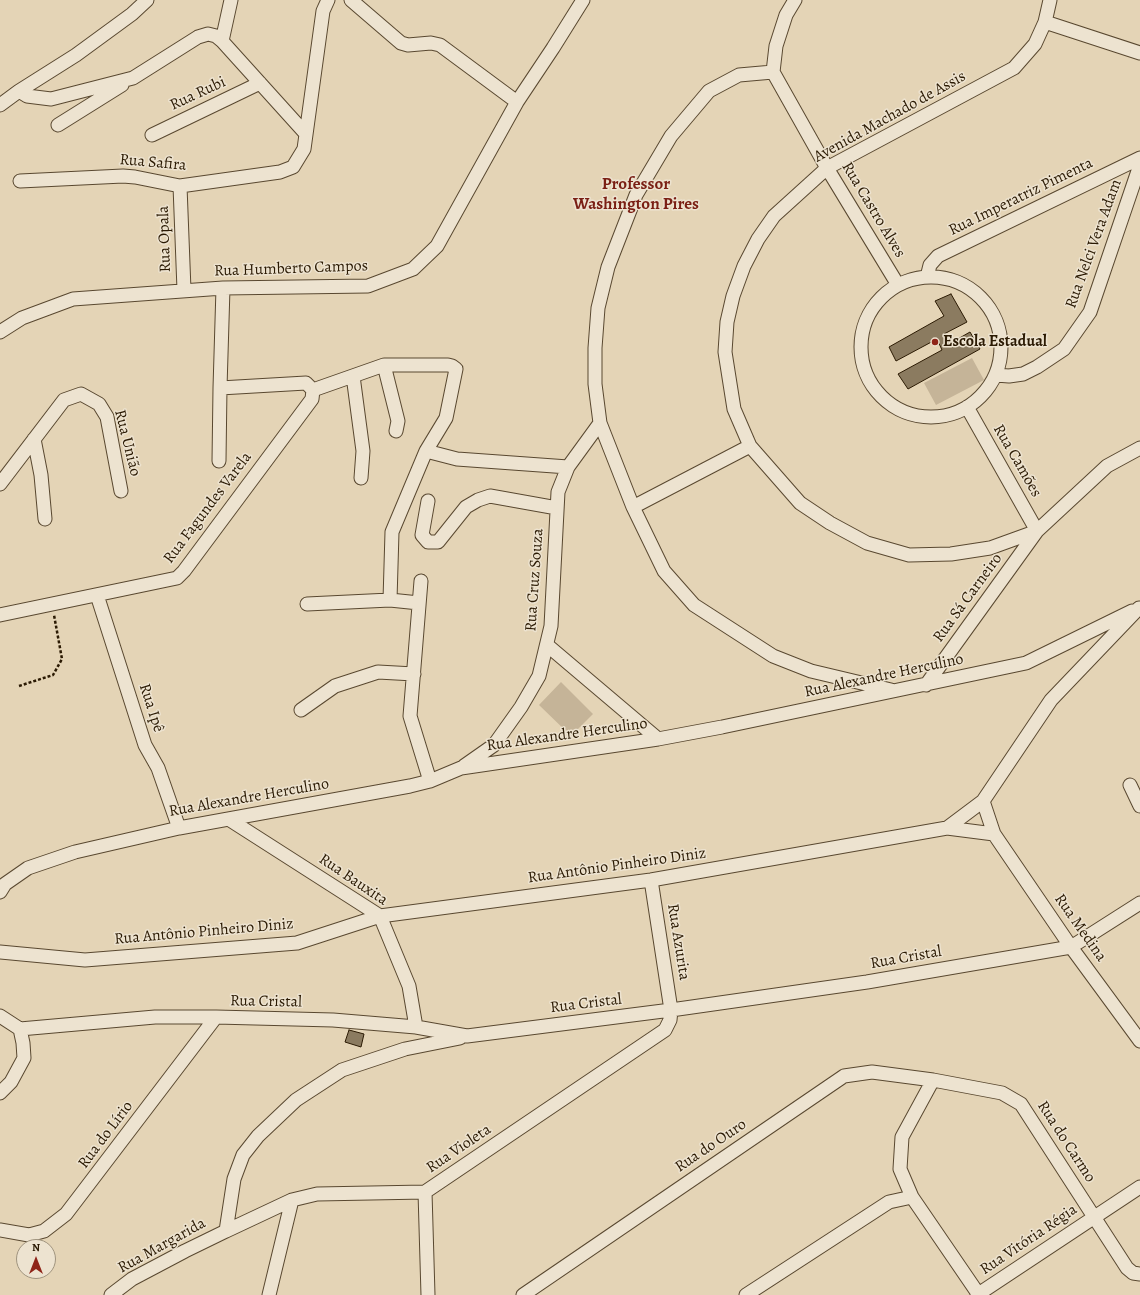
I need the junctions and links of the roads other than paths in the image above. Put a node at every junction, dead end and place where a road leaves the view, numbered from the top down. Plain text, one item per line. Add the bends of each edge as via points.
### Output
1 (147, 0) edge
2 (231, 0) edge
3 (328, 0) edge
4 (351, 0) edge
5 (583, 0) edge
6 (795, 0) edge
7 (1050, 0) edge
8 (1045, 22) junction
9 (222, 41) junction
10 (1140, 53) edge
11 (773, 72) junction
12 (133, 78) junction
13 (260, 83) junction
14 (19, 91) junction
15 (517, 102) junction
16 (0, 105) edge
17 (58, 124) dead end
18 (152, 134) dead end
19 (306, 134) junction
20 (1140, 158) edge
21 (1140, 165) edge
22 (827, 168) junction
23 (20, 181) dead end
24 (180, 186) junction
25 (927, 277) junction
26 (898, 285) junction
27 (223, 288) junction
28 (184, 290) junction
29 (0, 332) edge
30 (384, 365) junction
31 (996, 375) junction
32 (353, 376) junction
33 (220, 388) junction
34 (313, 390) junction
35 (967, 407) junction
36 (600, 423) junction
37 (396, 431) dead end
38 (34, 439) junction
39 (750, 446) junction
40 (1140, 448) edge
41 (426, 450) junction
42 (220, 461) dead end
43 (568, 467) junction
44 (361, 478) dead end
45 (0, 484) edge
46 (121, 490) dead end
47 (428, 501) dead end
48 (633, 507) junction
49 (557, 508) junction
50 (45, 519) dead end
51 (1037, 530) junction
52 (421, 581) dead end
53 (97, 595) junction
54 (390, 600) junction
55 (419, 603) junction
56 (307, 604) dead end
57 (1140, 608) edge
58 (0, 615) edge
59 (547, 645) junction
60 (414, 674) junction
61 (926, 685) junction
62 (895, 691) junction
63 (301, 710) dead end
64 (658, 739) junction
65 (461, 768) junction
66 (430, 781) junction
67 (1130, 785) dead end
68 (983, 801) junction
69 (1140, 806) edge
70 (230, 820) junction
71 (179, 828) junction
72 (947, 828) junction
73 (994, 834) junction
74 (651, 880) junction
75 (0, 892) edge
76 (1140, 903) edge
77 (380, 916) junction
78 (1071, 947) junction
79 (0, 952) edge
80 (671, 1010) junction
81 (0, 1016) edge
82 (216, 1017) junction
83 (416, 1027) junction
84 (20, 1029) junction
85 (467, 1036) junction
86 (1140, 1041) edge
87 (933, 1080) junction
88 (0, 1093) edge
89 (1140, 1187) edge
90 (425, 1192) junction
91 (912, 1198) junction
92 (292, 1200) junction
93 (1094, 1217) junction
94 (0, 1230) edge
95 (226, 1231) junction
96 (1140, 1274) edge
97 (111, 1295) edge
98 (269, 1295) edge
99 (428, 1295) edge
100 (523, 1295) edge
101 (746, 1295) edge
102 (978, 1295) edge

1 - 14 street via 82,50
2 - 9 street
3 - 19 street, Rua Safira via 323,11
4 - 15 street via 401,43 440,45
5 - 15 street, Rua Humberto Campos
6 - 11 street via 786,15 776,46
7 - 8 street, Avenida Machado de Assis
8 - 10 street
8 - 22 street, Avenida Machado de Assis via 1035,44 1014,68
9 - 12 street via 208,34 198,37
9 - 13 street
11 - 22 street, Rua Castro Alves
11 - 36 street via 739,75 709,91 671,136 636,195 608,267 598,308 595,384
12 - 14 street via 51,99 27,96
12 - 17 street
13 - 18 street, Rua Rubi
13 - 19 street
14 - 16 street
15 - 27 street, Rua Humberto Campos via 437,246 413,269 368,286
19 - 24 street, Rua Safira via 304,149 293,167 280,172
20 - 25 street, Rua Imperatriz Pimenta via 938,256 930,265
21 - 31 street, Rua Nelci Vera Adam via 1090,312 1064,349 1042,364 1023,374
22 - 26 street, Rua Castro Alves
22 - 39 street, Avenida Machado de Assis via 774,216 744,266 733,296 727,322 725,352 734,409
23 - 24 street, Rua Safira via 123,176
24 - 28 street, Rua Opala
25 - 26 street via 912,279
25 - 31 street via 951,279 972,290 989,307 999,328 1002,352
26 - 35 street via 882,297 870,313 862,332 861,352 865,372 880,394 908,413 927,417 948,415
27 - 28 street, Rua Humberto Campos
27 - 33 street, Rua Fagundes Varela
28 - 29 street, Rua Humberto Campos via 73,299 22,318
30 - 32 street
30 - 37 street via 398,421
30 - 41 street via 448,365 456,369 446,418
31 - 35 street via 984,393
32 - 34 street
32 - 44 street via 363,451
33 - 34 street via 306,383
33 - 42 street, Rua Fagundes Varela
34 - 53 street, Rua Fagundes Varela via 312,399 184,571 176,578
35 - 51 street, Rua Camões
36 - 43 street, Rua Cruz Souza
36 - 48 street
38 - 45 street, Rua União
38 - 46 street, Rua União via 64,400 81,394 99,404 107,416
38 - 50 street via 41,475
39 - 48 street
39 - 51 street, Avenida Machado de Assis via 800,503 867,543 909,555 951,554 990,548
40 - 51 street, Avenida Machado de Assis via 1108,466
41 - 43 street via 457,459
41 - 54 street via 392,532
43 - 49 street, Rua Cruz Souza via 558,492
47 - 49 street via 422,534 428,542 438,542 466,507 490,496
48 - 62 street via 664,571 694,605 773,656 811,671
49 - 59 street, Rua Cruz Souza via 551,626
51 - 61 street, Rua Sá Carneiro
52 - 55 street
53 - 58 street, Rua Fagundes Varela
53 - 71 street, Rua Ipê via 145,745 158,768
54 - 55 street
54 - 56 street
55 - 60 street
57 - 61 street, Rua Alexandre Herculino via 1026,663
57 - 68 street, Rua Antônio Pinheiro Diniz via 1051,700
59 - 64 street
59 - 65 street, Rua Cruz Souza via 539,676 494,745
60 - 63 street via 378,672 335,686
60 - 66 street via 410,716
61 - 62 street, Rua Alexandre Herculino
62 - 64 street, Rua Alexandre Herculino
64 - 65 street, Rua Alexandre Herculino
65 - 66 street, Rua Alexandre Herculino
66 - 70 street, Rua Alexandre Herculino
67 - 69 street
68 - 72 street, Rua Antônio Pinheiro Diniz
68 - 73 street, Rua Medina
70 - 71 street, Rua Alexandre Herculino
70 - 77 street, Rua Bauxita
71 - 75 street, Rua Alexandre Herculino via 75,852 28,868 5,884
72 - 73 street
72 - 74 street, Rua Antônio Pinheiro Diniz
73 - 78 street, Rua Medina
74 - 77 street, Rua Antônio Pinheiro Diniz
74 - 80 street, Rua Azurita
76 - 78 street, Rua Cristal
77 - 79 street, Rua Antônio Pinheiro Diniz via 296,943 86,960
77 - 83 street, Rua Bauxita via 409,986
78 - 80 street, Rua Cristal via 867,982
78 - 86 street, Rua Medina
80 - 85 street, Rua Cristal
80 - 90 street, Rua Violeta via 665,1030
81 - 84 street
82 - 83 street, Rua Cristal via 333,1020
82 - 84 street, Rua Cristal via 155,1017
82 - 94 street, Rua do Lírio via 66,1214 44,1231 29,1235
83 - 85 street, Rua Cristal
84 - 88 street via 24,1058 11,1082
85 - 95 street, Rua Margarida via 405,1049 342,1070 296,1100 258,1136 243,1155 234,1179
87 - 91 street via 902,1137 900,1168
87 - 93 street, Rua do Carmo via 1002,1093 1021,1104
87 - 100 street, Rua do Ouro via 872,1072 844,1076
89 - 93 street, Rua Vitória Régia
90 - 92 street, Rua Violeta via 317,1194
90 - 99 street
91 - 101 street via 889,1202
91 - 102 street
92 - 95 street, Rua Violeta
92 - 98 street
93 - 96 street, Rua do Carmo via 1127,1268 1133,1273
93 - 102 street, Rua Vitória Régia
95 - 97 street, Rua Margarida via 132,1279

